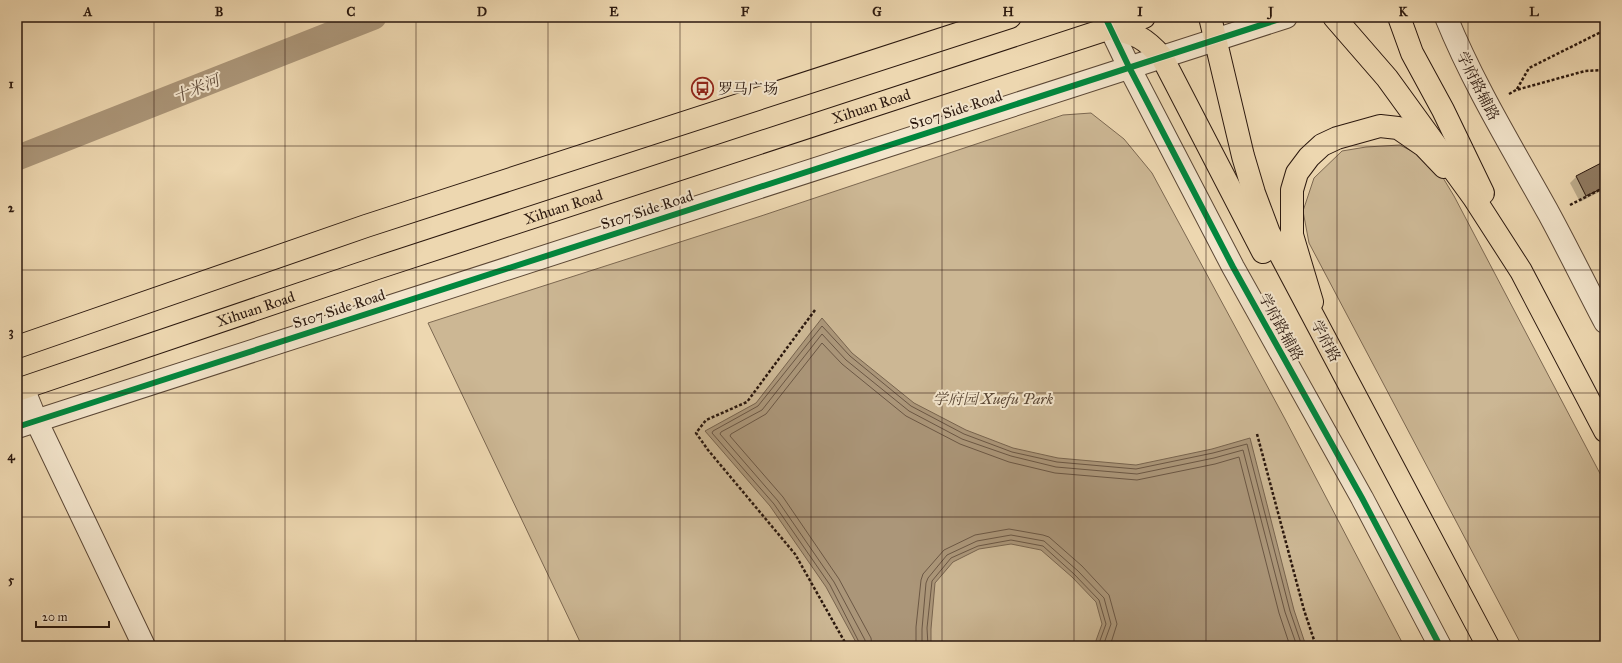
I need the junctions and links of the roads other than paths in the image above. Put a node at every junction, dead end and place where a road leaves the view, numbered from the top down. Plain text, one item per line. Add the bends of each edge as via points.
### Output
1 (1010, 17) edge
2 (1144, 17) edge
3 (1210, 17) edge
4 (1286, 17) edge
5 (1334, 17) edge
6 (1399, 17) edge
7 (1446, 17) edge
8 (1107, 23) edge
9 (1216, 40) junction
10 (1162, 57) junction
11 (1129, 67) junction
12 (1474, 198) junction
13 (1521, 271) junction
14 (1605, 322) edge
15 (1324, 337) junction
16 (17, 346) edge
17 (20, 389) edge
18 (27, 424) edge
19 (1605, 432) edge
20 (144, 646) edge
21 (1440, 646) edge
22 (1488, 646) edge

1 - 16 main road via 366,226
2 - 8 main road, Xihuan Road
3 - 9 main road, 学府路
4 - 9 street, S107 Side Road
5 - 12 main road via 1387,78
6 - 13 main road via 1412,53 1443,110
7 - 14 street, 学府路辅路 via 1488,107
8 - 10 main road via 1142,38
8 - 11 street, 学府路辅路
8 - 17 main road, Xihuan Road
9 - 10 street, S107 Side Road
9 - 15 main road, 学府路 via 1254,193 1269,233
10 - 11 street, S107 Side Road
10 - 15 main road via 1289,297
11 - 18 street, S107 Side Road
11 - 21 street, 学府路辅路 via 1233,267 1362,498
12 - 13 main road
12 - 15 main road via 1424,146 1398,128 1380,126 1337,138 1322,145 1309,157 1297,173 1292,190 1292,235
13 - 19 main road
15 - 22 main road, 学府路
17 - 18 street
18 - 20 street

